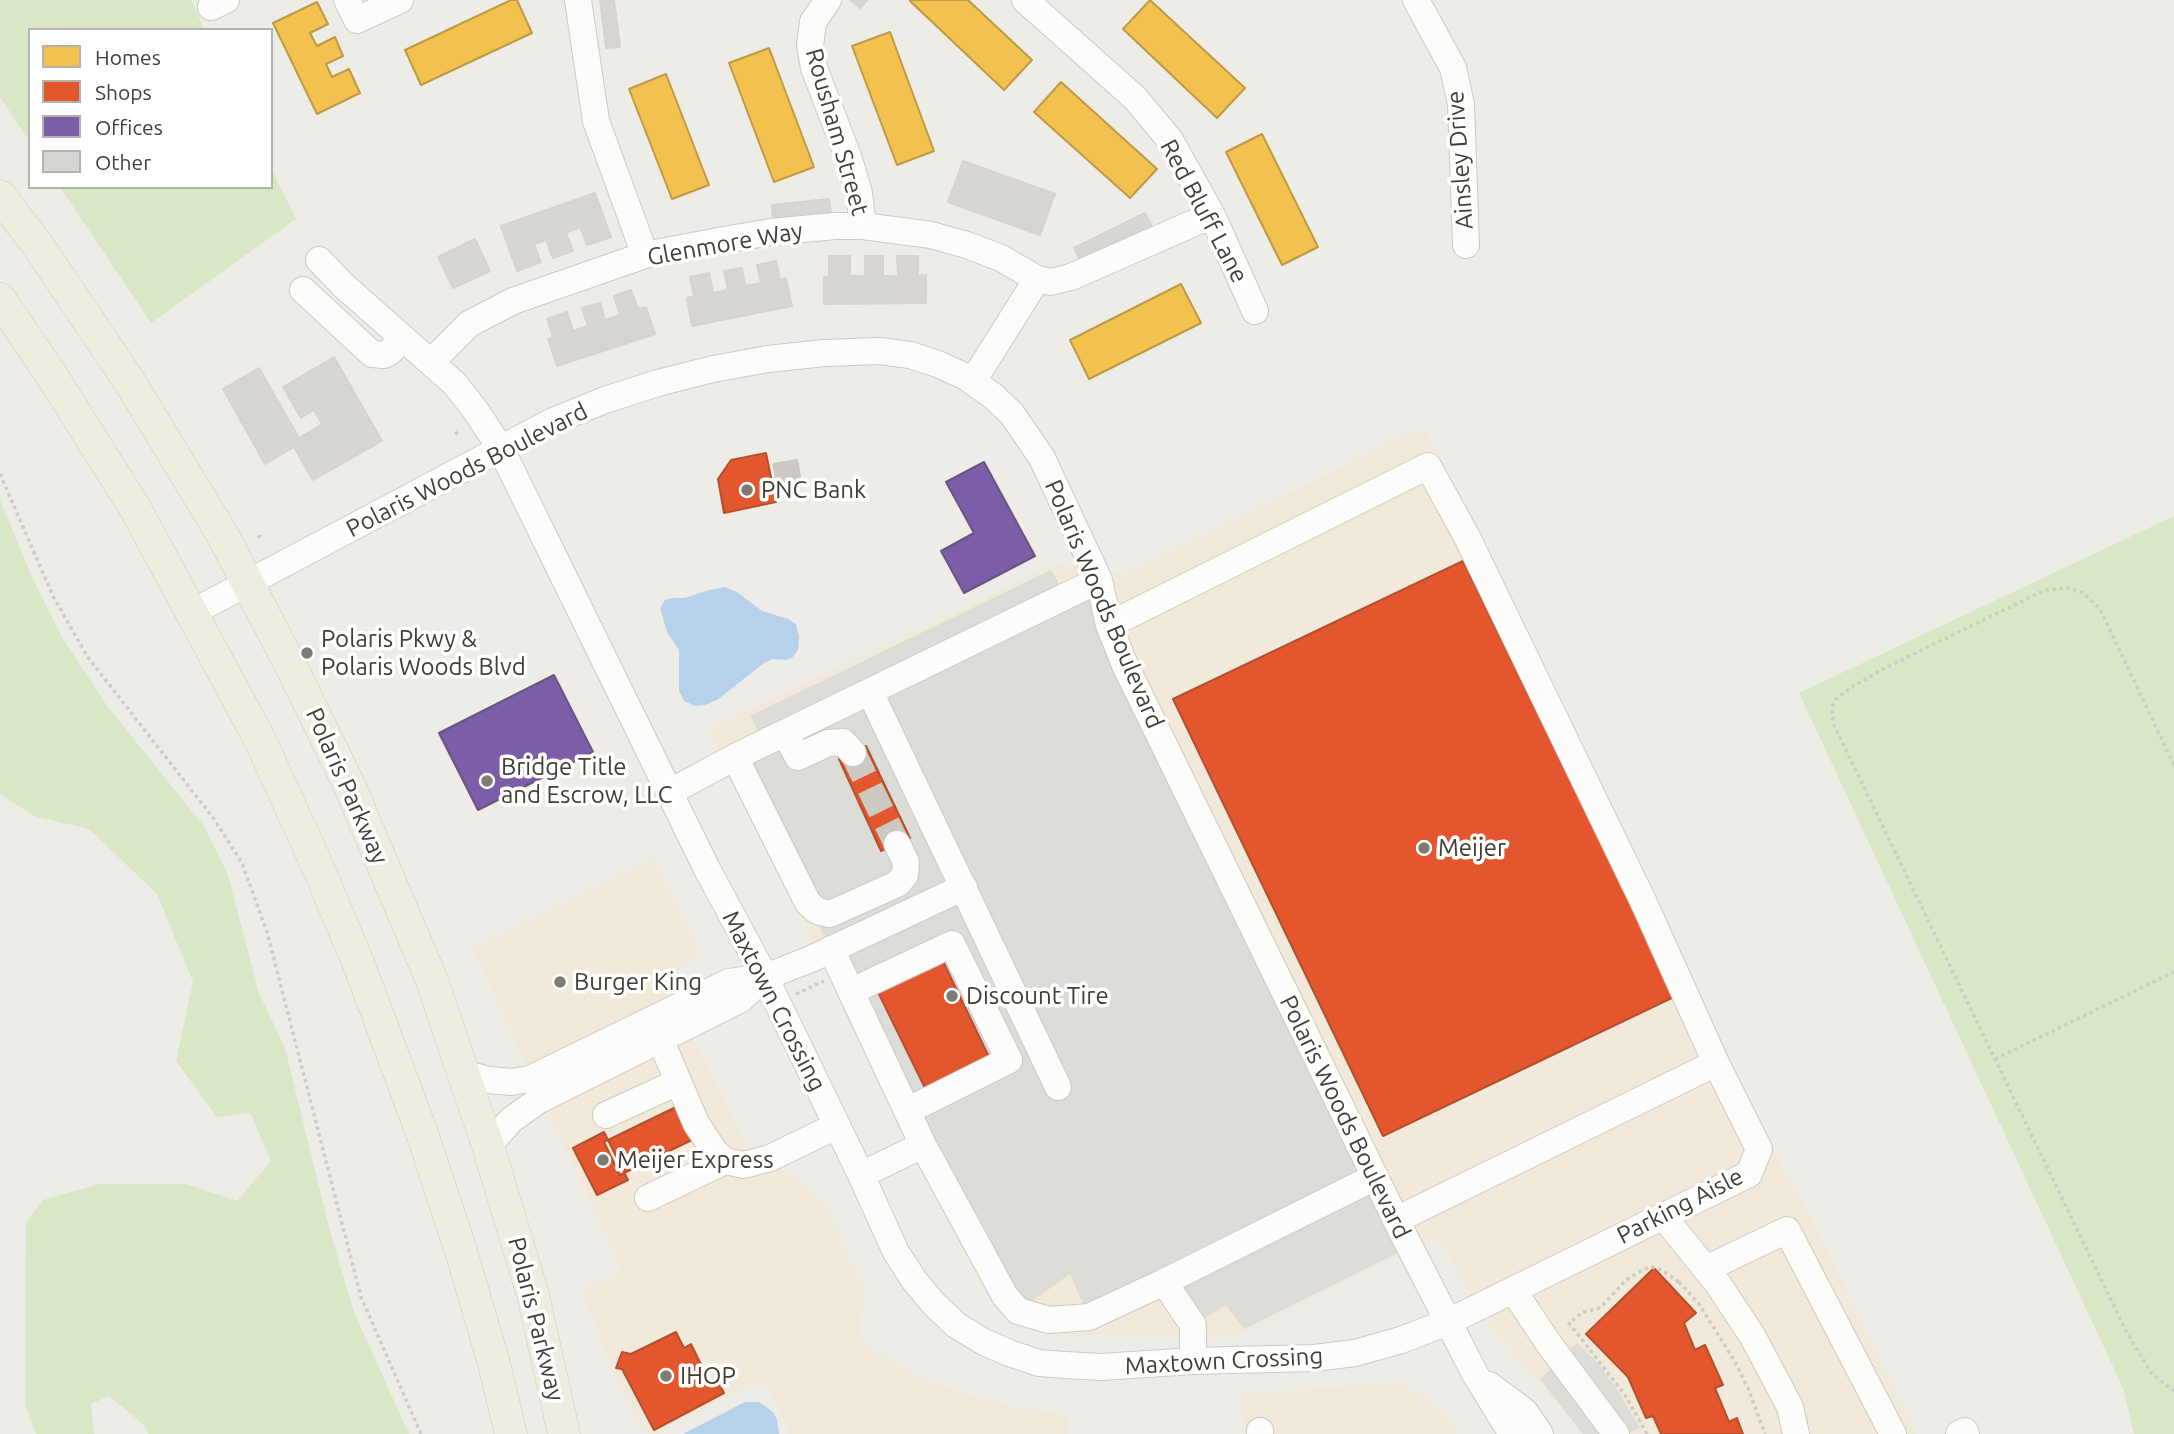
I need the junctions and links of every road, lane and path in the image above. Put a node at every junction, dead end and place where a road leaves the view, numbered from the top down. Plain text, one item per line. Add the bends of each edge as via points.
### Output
1 (400, 0) edge
2 (578, 0) edge
3 (828, 0) edge
4 (1025, 0) edge
5 (1416, 0) edge
6 (352, 10) edge
7 (0, 195) edge
8 (1212, 215) junction
9 (863, 226) junction
10 (1466, 245) dead end
11 (645, 256) junction
12 (319, 260) dead end
13 (1037, 279) junction
14 (303, 290) dead end
15 (0, 299) edge
16 (1255, 311) dead end
17 (402, 337) junction
18 (431, 362) junction
19 (973, 381) junction
20 (501, 449) junction
21 (0, 474) edge
22 (1099, 580) junction
23 (248, 583) junction
24 (193, 612) junction
25 (1109, 625) junction
26 (870, 692) junction
27 (785, 733) junction
28 (853, 752) dead end
29 (736, 757) junction
30 (2174, 765) edge
31 (670, 792) junction
32 (897, 844) tunnel mouth
33 (964, 887) junction
34 (988, 938) junction
35 (831, 949) junction
36 (958, 953) junction
37 (2174, 972) edge
38 (765, 977) junction
39 (828, 979) dead end
40 (852, 992) junction
41 (791, 996) dead end
42 (661, 1041) junction
43 (1996, 1059) junction
44 (1716, 1063) junction
45 (463, 1073) junction
46 (678, 1082) junction
47 (1058, 1087) dead end
48 (908, 1111) junction
49 (607, 1115) dead end
50 (836, 1126) junction
51 (923, 1145) junction
52 (488, 1146) junction
53 (725, 1161) junction
54 (862, 1175) junction
55 (1374, 1177) junction
56 (648, 1198) dead end
57 (1663, 1216) junction
58 (1396, 1220) junction
59 (1702, 1263) junction
60 (1164, 1282) junction
61 (1679, 1282) junction
62 (1513, 1290) junction
63 (1448, 1322) junction
64 (1193, 1361) junction
65 (1475, 1374) junction
66 (2174, 1391) edge
67 (421, 1434) edge
68 (511, 1434) edge
69 (564, 1434) edge
70 (1512, 1434) edge
71 (1540, 1434) edge
72 (1616, 1434) edge
73 (1647, 1434) edge
74 (1765, 1434) edge
75 (1796, 1434) edge
76 (1893, 1434) edge
77 (1959, 1434) edge
78 (1966, 1434) edge

1 - 6 street
2 - 11 street via 596,121
3 - 9 street, Rousham Street via 813,22 810,45 859,193
4 - 8 street, Red Bluff Lane via 1135,98 1170,139
5 - 10 street, Ainsley Drive via 1453,68 1461,104
7 - 23 main road, Polaris Parkway via 131,384
8 - 13 street via 1071,277 1051,282
8 - 16 street, Red Bluff Lane
9 - 11 street, Glenmore Way via 771,232
9 - 13 street, Glenmore Way via 967,245
11 - 18 street, Glenmore Way via 513,301 469,324
12 - 17 street, Maxtown Crossing
13 - 19 street
14 - 17 street via 372,354 384,355
15 - 24 main road via 98,446
17 - 18 street, Maxtown Crossing
18 - 20 street, Maxtown Crossing via 455,384
19 - 20 street, Polaris Woods Boulevard via 939,364 880,351 768,359 713,369 605,400
19 - 22 street, Polaris Woods Boulevard via 1012,414 1030,438
20 - 23 street, Polaris Woods Boulevard
20 - 31 street, Maxtown Crossing
21 - 67 path via 53,596 87,656 214,819 242,863 267,932 361,1297
22 - 25 street, Polaris Woods Boulevard
22 - 26 street
23 - 24 street, Polaris Woods Boulevard
23 - 45 main road, Polaris Parkway via 350,787 432,981
24 - 68 main road via 259,738 318,867 393,1054 461,1251
25 - 44 street, Parking Aisle via 1428,466 1639,891
25 - 55 street, Polaris Woods Boulevard via 1128,673
26 - 27 street
26 - 33 street
27 - 28 street via 798,757 835,742 843,742
27 - 29 street
29 - 31 street
29 - 32 street via 808,903 817,911 830,914 897,884 905,874 906,862
30 - 43 path via 2100,609 2083,593 2068,588 2045,590 1964,628 1836,699 1833,723
31 - 38 street, Maxtown Crossing
33 - 34 street
33 - 35 street
34 - 36 street
34 - 47 street
35 - 38 street
35 - 40 street
36 - 40 street via 952,944
36 - 48 street via 1009,1060
37 - 43 path
38 - 42 street via 741,999
38 - 45 street via 729,982 530,1079 511,1082
38 - 50 street, Maxtown Crossing
39 - 41 path
40 - 48 street
42 - 46 street
42 - 52 street via 539,1100 511,1120
43 - 66 path via 2144,1364
44 - 57 street, Parking Aisle via 1759,1149 1749,1174
44 - 58 street
45 - 52 main road, Polaris Parkway
46 - 49 street
46 - 53 street via 696,1123
48 - 51 street
50 - 53 street via 771,1158 744,1165
50 - 54 street, Maxtown Crossing
51 - 54 street
51 - 60 street via 1005,1296 1018,1311 1049,1320 1089,1317
52 - 69 main road, Polaris Parkway via 533,1295
53 - 56 street
54 - 64 street, Maxtown Crossing via 896,1252 914,1280 956,1325 984,1342 1039,1363 1101,1367
55 - 58 street, Polaris Woods Boulevard
55 - 60 street
57 - 59 street
57 - 62 street, Parking Aisle
58 - 63 street, Polaris Woods Boulevard
59 - 61 path
59 - 75 street via 1753,1337 1790,1406
59 - 76 street via 1787,1230
60 - 64 street via 1194,1325
61 - 73 path via 1662,1270 1644,1269 1626,1280 1603,1305 1569,1323 1625,1395
61 - 74 path via 1699,1304 1734,1360
62 - 63 street, Parking Aisle
62 - 72 street
63 - 64 street, Maxtown Crossing via 1355,1353
63 - 65 street, Polaris Woods Boulevard
65 - 70 street, Polaris Woods Boulevard
65 - 71 street, Polaris Woods Boulevard via 1525,1412
77 - 78 street

